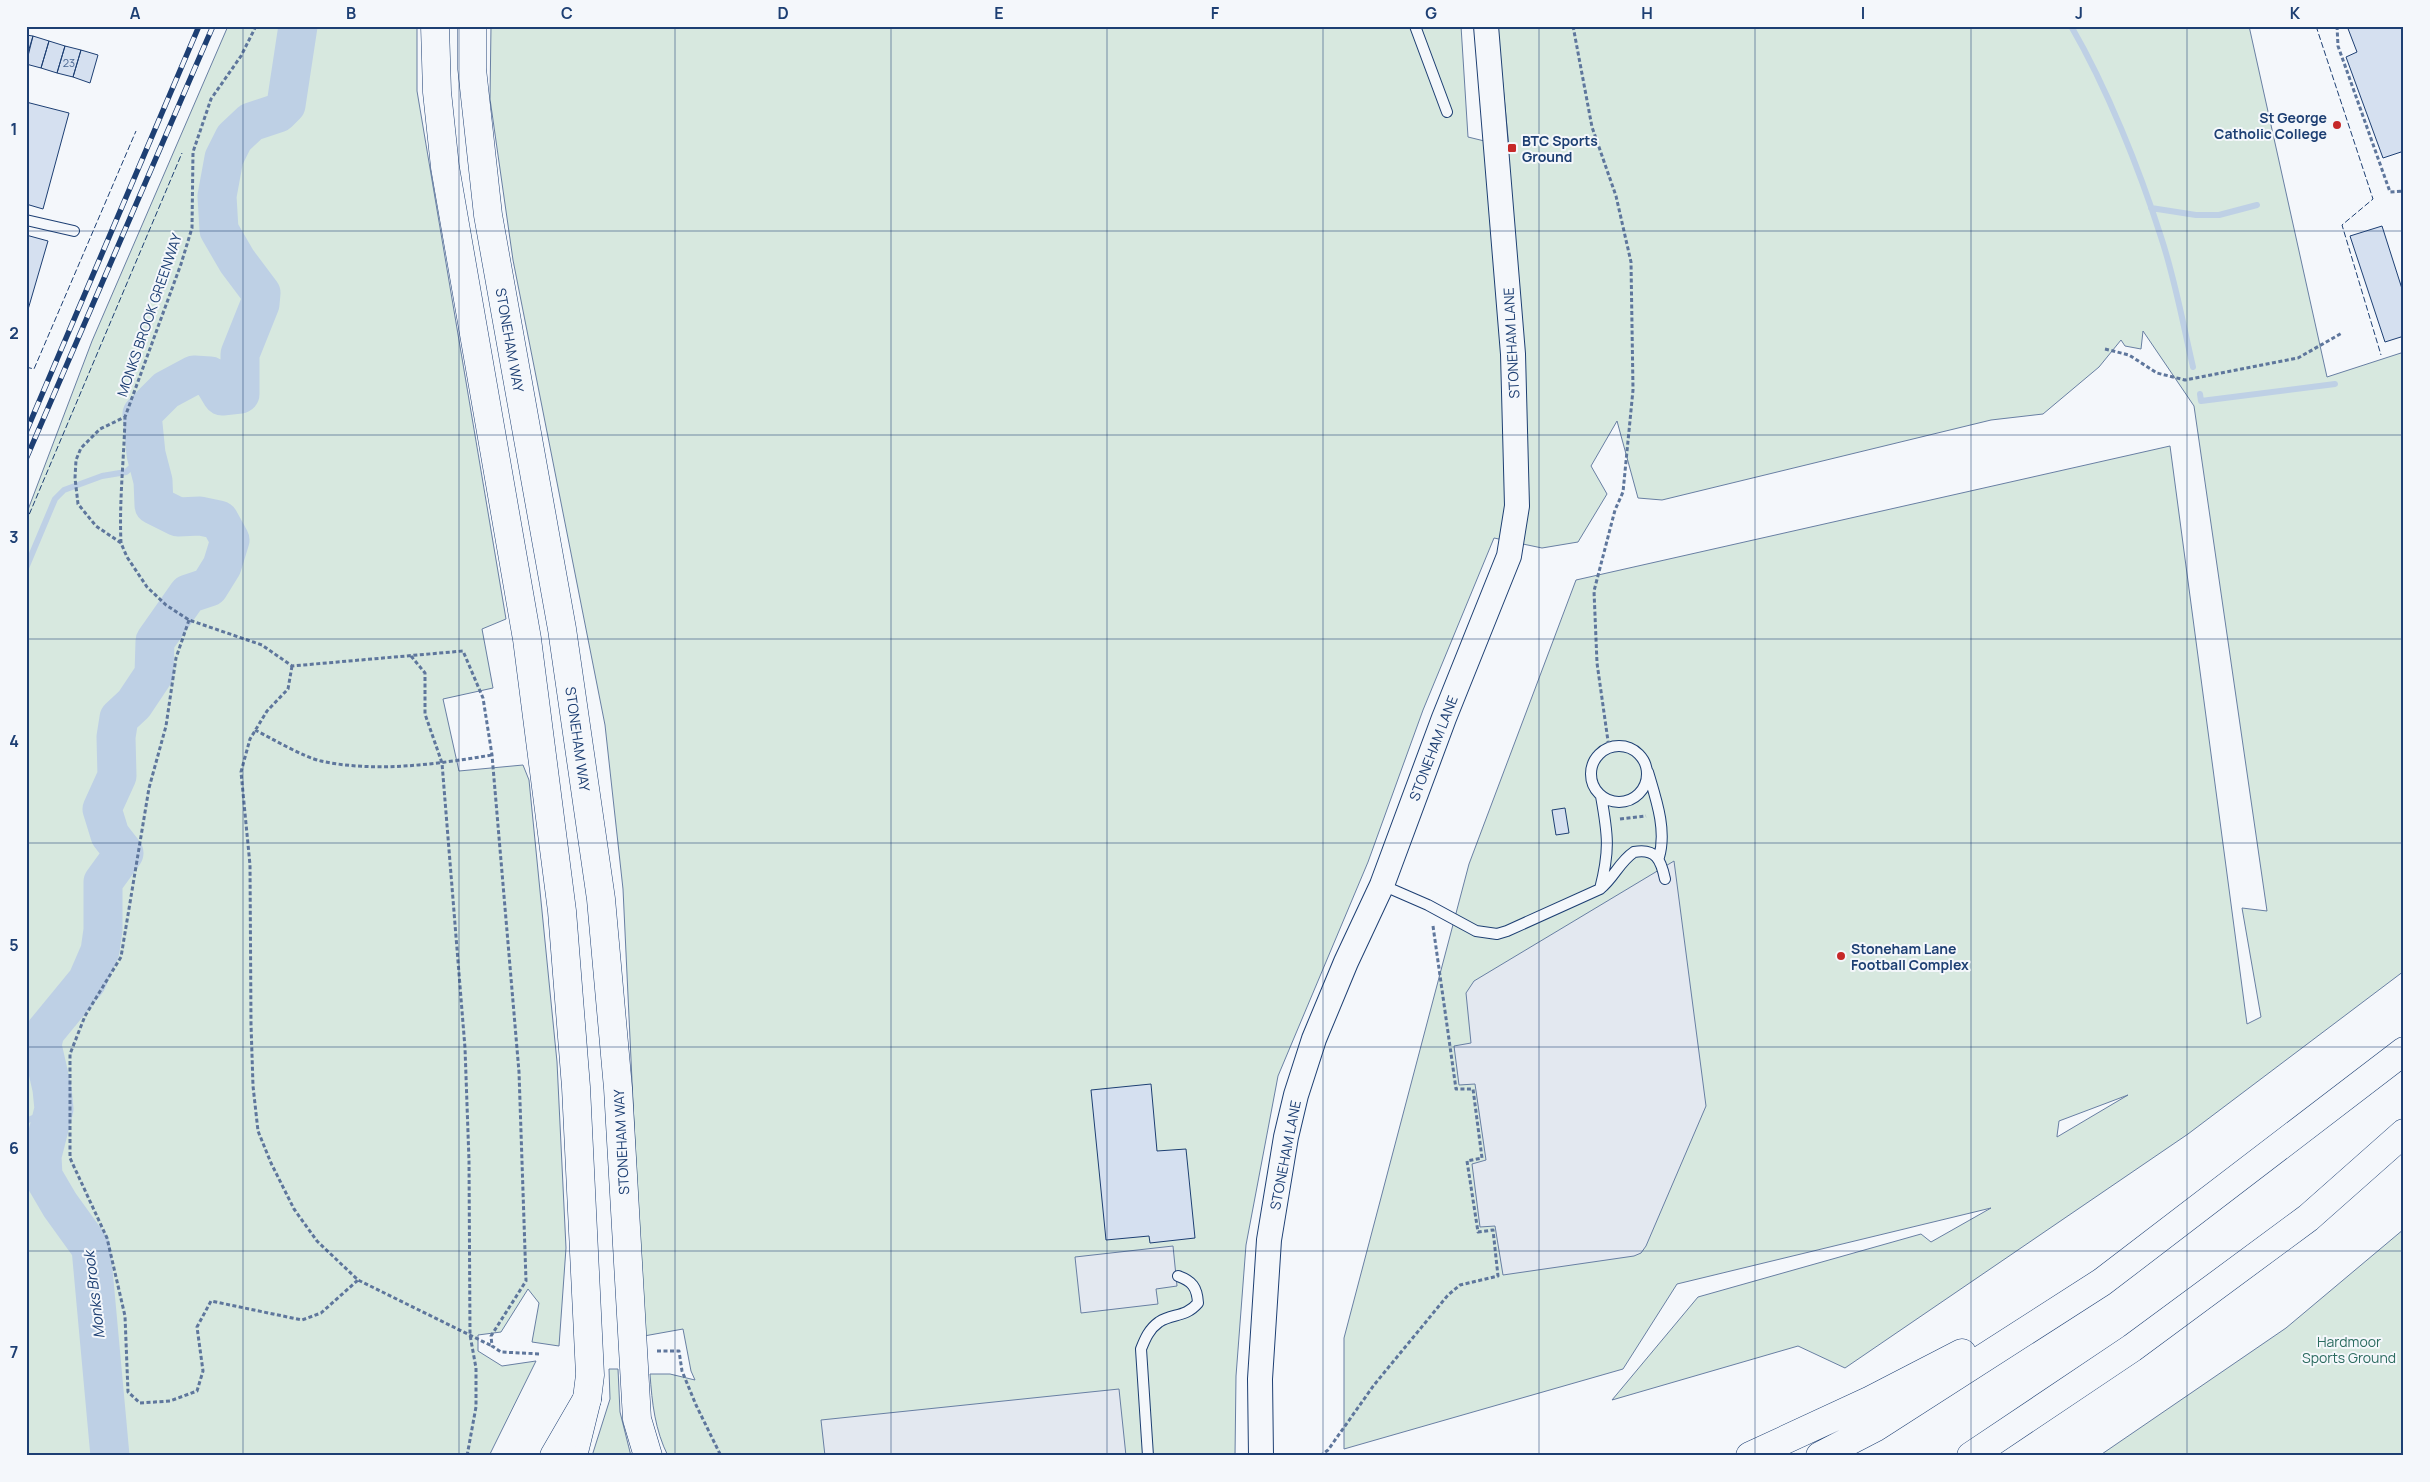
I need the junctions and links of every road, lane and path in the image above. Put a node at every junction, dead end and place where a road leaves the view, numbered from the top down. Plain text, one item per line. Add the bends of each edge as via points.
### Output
1 (256, 26) edge
2 (435, 26) edge
3 (472, 26) edge
4 (1415, 26) edge
5 (1486, 26) edge
6 (1574, 26) edge
7 (2337, 26) edge
8 (1447, 112) dead end
9 (2404, 191) edge
10 (26, 220) edge
11 (74, 231) dead end
12 (2342, 333) dead end
13 (2105, 349) dead end
14 (125, 417) junction
15 (121, 543) junction
16 (190, 620) junction
17 (410, 655) junction
18 (292, 666) junction
19 (255, 730) junction
20 (1609, 748) junction
21 (492, 755) junction
22 (442, 763) junction
23 (1646, 769) junction
24 (1601, 796) junction
25 (1659, 814) junction
26 (1605, 821) junction
27 (1659, 857) junction
28 (1665, 879) dead end
29 (1382, 885) junction
30 (1600, 889) junction
31 (1428, 905) junction
32 (2404, 1050) edge
33 (2404, 1133) edge
34 (1178, 1276) dead end
35 (358, 1280) junction
36 (2102, 1282) junction
37 (470, 1335) junction
38 (492, 1346) junction
39 (649, 1351) dead end
40 (541, 1354) dead end
41 (588, 1399) junction
42 (1975, 1454) edge
43 (467, 1456) edge
44 (554, 1456) edge
45 (573, 1456) edge
46 (648, 1456) edge
47 (721, 1456) edge
48 (1148, 1456) edge
49 (1261, 1456) edge
50 (1320, 1456) edge
51 (1750, 1456) edge
52 (1820, 1456) edge

1 - 14 path, MONKS BROOK GREENWAY via 241,56 211,99 193,152 192,228
2 - 41 main road via 445,166 527,639 562,911 576,1087 590,1375
3 - 46 main road, STONEHAM WAY via 472,69 488,215 562,629 601,899 618,1088 636,1419
4 - 8 lane
5 - 29 street, STONEHAM LANE via 1513,354 1517,506 1509,556
6 - 20 path via 1592,127 1616,196 1631,262 1634,390 1623,492 1615,510 1594,591 1597,663
7 - 9 path via 2338,46 2390,192
10 - 11 lane
12 - 13 path via 2298,358 2185,380 2157,373 2129,355
14 - 15 path, MONKS BROOK GREENWAY via 124,479 119,502
14 - 15 path, MONKS BROOK GREENWAY via 100,430 81,448 76,460 75,478 78,504 96,526
15 - 16 path, MONKS BROOK GREENWAY via 147,587 166,605
16 - 18 path, MONKS BROOK GREENWAY via 262,645
16 - 35 path via 176,658 166,726 149,788 121,957 85,1016 70,1054 70,1158 107,1238 125,1316 128,1392 140,1403 170,1401 197,1391 203,1371 197,1327 211,1300 302,1320 320,1313
17 - 18 path
17 - 21 path via 463,650 483,698
17 - 22 path via 425,673 425,714
18 - 19 path via 288,689 266,711
19 - 22 path via 319,761 372,766
19 - 35 path via 241,772 250,865 251,1024 258,1131 294,1209 317,1241
20 - 23 lane via 1619,746 1637,752
20 - 24 lane via 1595,760 1591,770 1591,779
21 - 22 path
21 - 38 path via 519,1072 526,1281 491,1336
22 - 37 path via 465,1048
23 - 24 lane via 1644,786 1633,798 1616,802
23 - 25 lane
24 - 26 lane
25 - 26 path
25 - 27 lane via 1663,844
26 - 30 lane via 1608,841
27 - 28 lane
27 - 30 lane via 1652,852 1634,852
29 - 31 lane
29 - 49 street, STONEHAM LANE via 1314,1039 1286,1138 1270,1240 1260,1379
30 - 31 lane via 1497,934 1476,931
31 - 50 path via 1456,1089 1473,1089 1482,1158 1468,1161 1478,1232 1493,1230 1498,1276 1460,1286 1448,1295 1374,1385 1328,1450
32 - 36 main road
33 - 42 main road via 2308,1218 2132,1348
34 - 48 lane via 1190,1281 1198,1291 1198,1302 1190,1311 1159,1322 1148,1333 1141,1349
35 - 37 path
36 - 51 main road via 1871,1400
36 - 52 main road via 1876,1427
37 - 38 path
37 - 43 path via 476,1368 476,1407
38 - 40 path via 501,1352
39 - 47 path via 679,1351 682,1371
41 - 44 main road
41 - 45 main road

